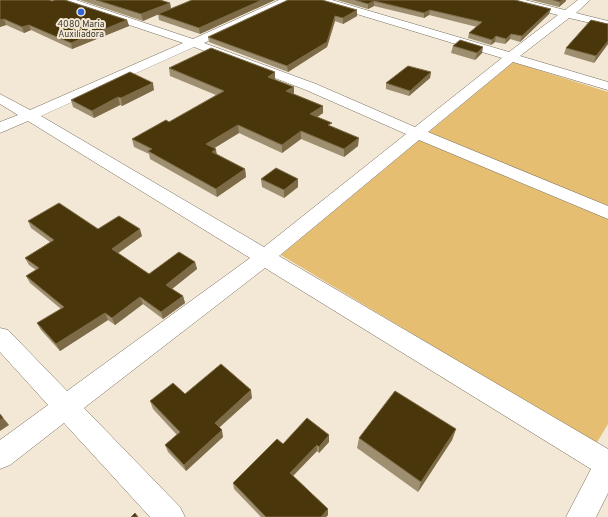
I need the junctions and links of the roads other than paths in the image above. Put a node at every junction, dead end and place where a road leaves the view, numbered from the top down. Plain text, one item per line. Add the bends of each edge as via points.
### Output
1 (65, 0) edge
2 (288, 0) edge
3 (321, 0) edge
4 (512, 0) edge
5 (585, 0) edge
6 (567, 14) junction
7 (608, 24) edge
8 (194, 43) junction
9 (512, 56) junction
10 (608, 86) edge
11 (0, 98) edge
12 (30, 116) junction
13 (0, 128) edge
14 (418, 134) junction
15 (608, 214) edge
16 (265, 257) junction
17 (0, 337) edge
18 (66, 405) junction
19 (0, 456) edge
20 (608, 464) edge
21 (170, 517) edge
22 (581, 517) edge

1 - 8 street
2 - 8 street
3 - 9 street
4 - 6 street
5 - 6 street
6 - 7 street
6 - 9 street
8 - 12 street
8 - 14 street via 311,86
9 - 10 street
9 - 14 street
11 - 12 street
12 - 13 street
12 - 16 street
14 - 15 street
14 - 16 street
16 - 18 street
16 - 20 street
17 - 18 street
18 - 19 street
18 - 21 street
20 - 22 street

